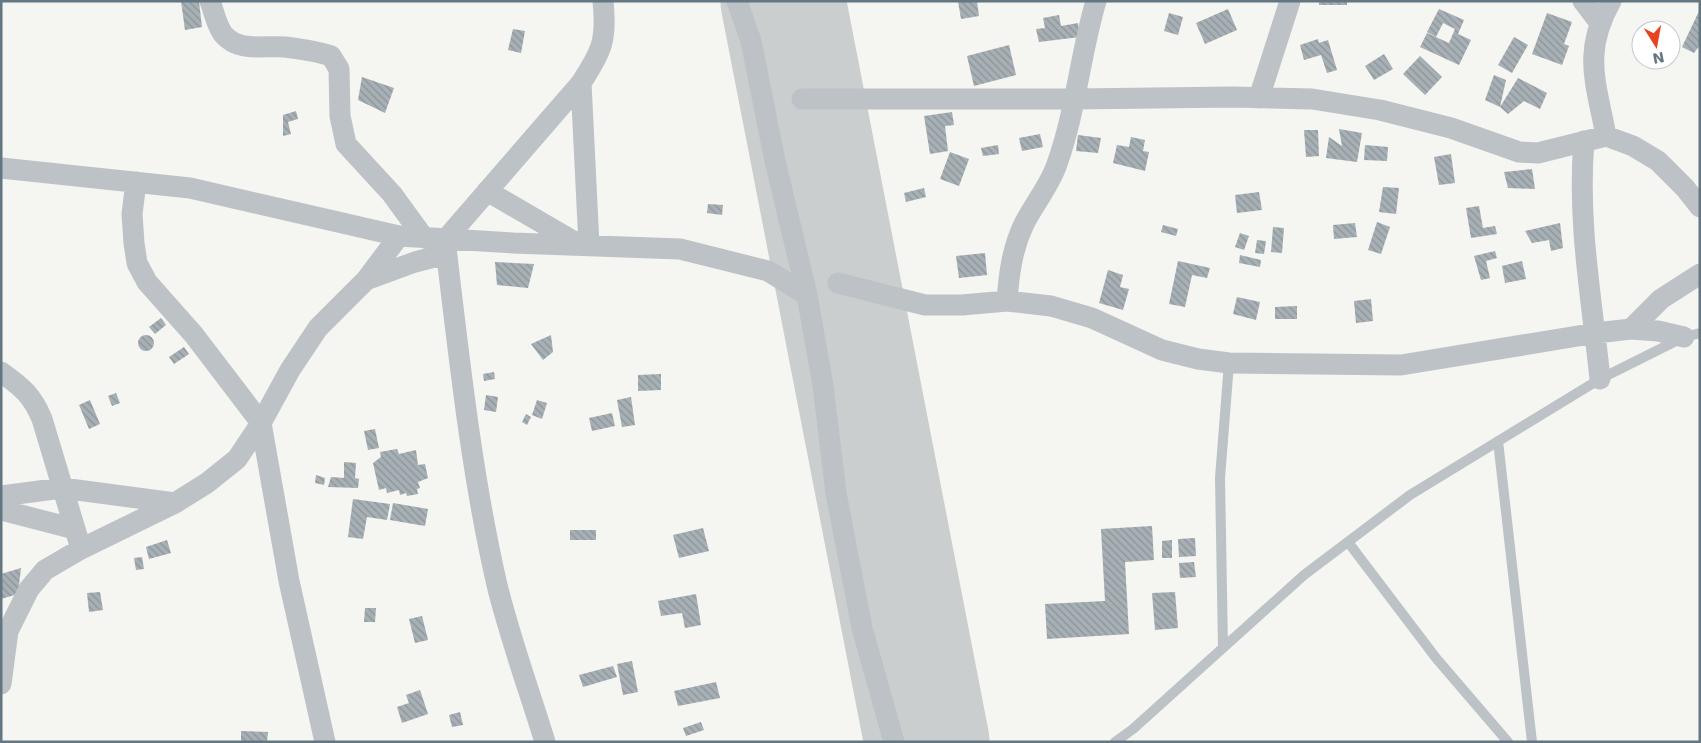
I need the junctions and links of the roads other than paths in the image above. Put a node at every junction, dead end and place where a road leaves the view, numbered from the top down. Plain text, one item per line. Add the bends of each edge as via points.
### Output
1 (210, 1) edge
2 (603, 1) edge
3 (738, 1) edge
4 (1096, 1) edge
5 (1290, 1) edge
6 (1584, 1) edge
7 (1611, 1) edge
8 (1599, 22) junction
9 (581, 84) junction
10 (1259, 98) junction
11 (802, 99) dead end
12 (1074, 100) junction
13 (1606, 136) junction
14 (1584, 141) junction
15 (1, 168) edge
16 (136, 182) junction
17 (487, 191) junction
18 (1700, 207) edge
19 (400, 236) junction
20 (438, 244) junction
21 (584, 245) junction
22 (1700, 274) edge
23 (366, 280) junction
24 (838, 283) dead end
25 (807, 295) junction
26 (1007, 301) junction
27 (1631, 329) junction
28 (1596, 333) junction
29 (1692, 335) edge
30 (1229, 363) junction
31 (1, 372) edge
32 (1600, 380) junction
33 (261, 424) junction
34 (1498, 441) junction
35 (62, 488) junction
36 (1, 496) edge
37 (175, 503) junction
38 (1, 510) edge
39 (75, 529) junction
40 (1348, 542) junction
41 (81, 549) junction
42 (4, 633) edge
43 (1222, 648) junction
44 (1, 684) edge
45 (325, 742) edge
46 (545, 742) edge
47 (894, 742) edge
48 (1115, 742) edge
49 (1508, 742) edge
50 (1532, 742) edge

1 - 20 street via 224,34 234,43 252,47 284,47 331,56 338,69 340,116 346,144
2 - 9 street via 604,42
3 - 25 street via 751,41
4 - 12 street
5 - 10 street
6 - 8 street
7 - 8 street
8 - 13 street via 1592,50
9 - 17 street
9 - 21 street
10 - 12 street
10 - 14 street via 1312,99 1380,110 1451,128 1519,152 1538,153
11 - 12 street
12 - 26 street via 1057,166 1014,246
13 - 14 street
13 - 18 street via 1658,161
14 - 28 street via 1582,222
15 - 16 street
16 - 19 street via 190,188
16 - 33 street via 132,214 137,263 147,282 194,335
17 - 20 street
17 - 21 street
19 - 20 street
19 - 23 street
20 - 21 street
20 - 23 street via 415,262
20 - 46 street via 477,486 498,587
21 - 25 street via 688,250 768,271
22 - 27 street via 1662,299
23 - 33 street via 318,328 290,370
24 - 26 street via 925,304
25 - 47 street via 849,564 862,628
26 - 30 street via 1051,306 1092,318 1162,350
27 - 28 street
27 - 29 street
28 - 30 street via 1401,365
28 - 32 street
29 - 32 lane
30 - 43 lane via 1220,478
31 - 35 street via 34,400
32 - 34 lane
33 - 37 street via 237,459
33 - 45 street via 292,598
34 - 40 lane via 1410,495
34 - 50 lane
35 - 36 street
35 - 37 street
35 - 39 street
37 - 41 street
38 - 39 street
39 - 41 street
40 - 43 lane via 1304,575
40 - 49 lane via 1436,658
41 - 42 street via 45,570 29,589
42 - 44 street
43 - 48 lane via 1134,729

